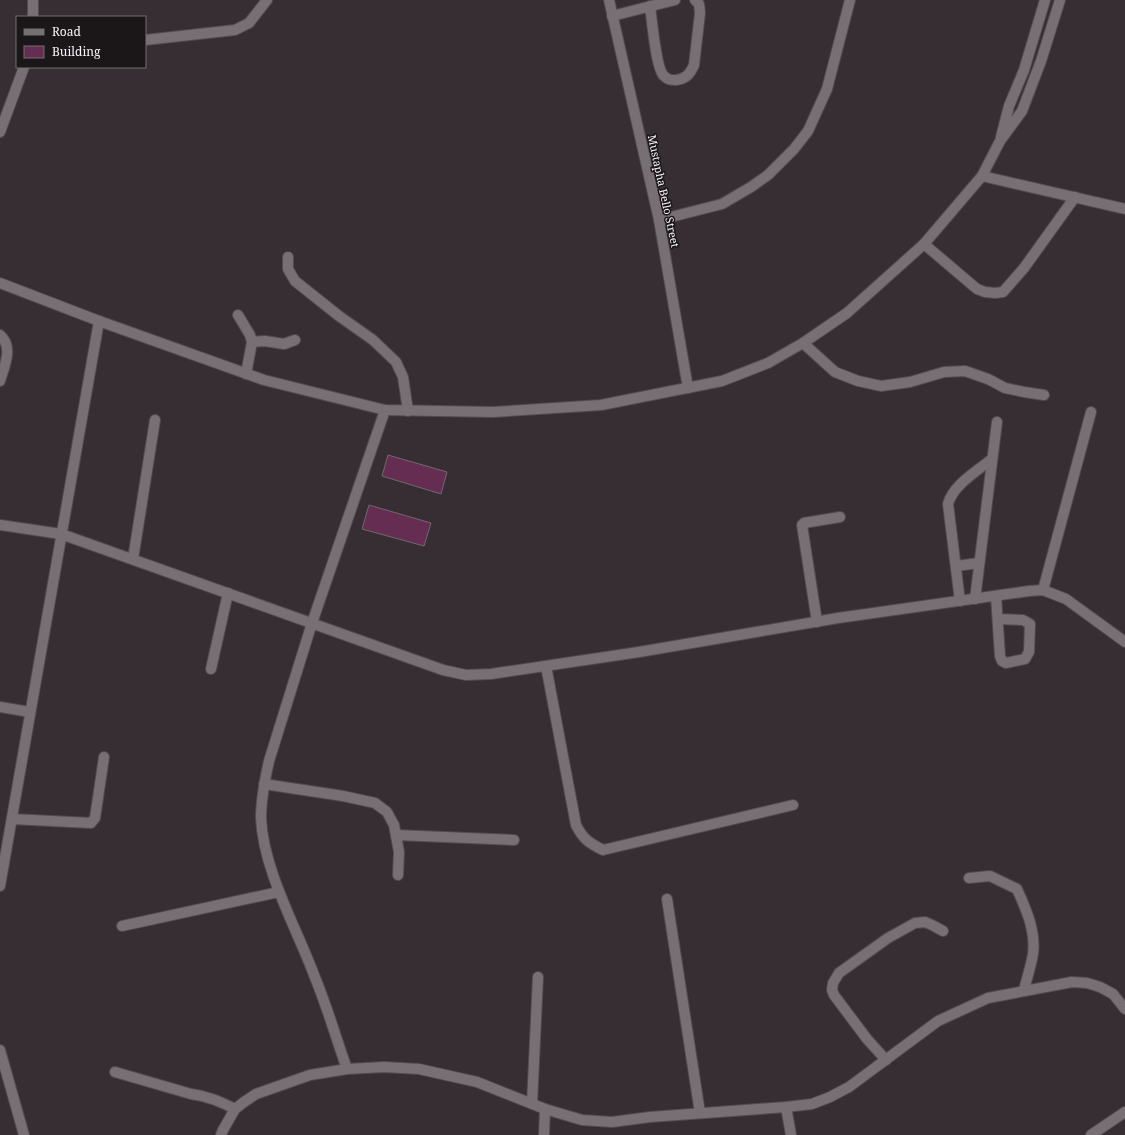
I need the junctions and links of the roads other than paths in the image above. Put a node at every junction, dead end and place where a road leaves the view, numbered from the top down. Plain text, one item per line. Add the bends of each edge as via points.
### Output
1 (33, 0) edge
2 (267, 0) edge
3 (609, 0) edge
4 (675, 0) edge
5 (695, 0) edge
6 (850, 0) edge
7 (1045, 0) edge
8 (1060, 0) edge
9 (650, 6) junction
10 (33, 16) edge
11 (612, 16) junction
12 (146, 40) edge
13 (24, 68) edge
14 (0, 132) edge
15 (1000, 141) junction
16 (982, 176) junction
17 (1075, 197) junction
18 (1125, 209) edge
19 (659, 220) junction
20 (924, 244) junction
21 (288, 257) dead end
22 (1, 284) edge
23 (238, 315) dead end
24 (99, 321) junction
25 (0, 335) edge
26 (294, 340) dead end
27 (252, 342) junction
28 (803, 343) junction
29 (246, 374) junction
30 (0, 381) edge
31 (688, 388) junction
32 (1044, 395) dead end
33 (385, 410) junction
34 (408, 411) junction
35 (1091, 412) dead end
36 (155, 420) dead end
37 (997, 422) dead end
38 (992, 459) junction
39 (840, 517) dead end
40 (0, 525) edge
41 (61, 534) junction
42 (133, 559) junction
43 (979, 563) junction
44 (956, 566) junction
45 (1043, 590) junction
46 (228, 593) junction
47 (996, 596) junction
48 (975, 599) junction
49 (960, 601) junction
50 (998, 619) junction
51 (817, 622) junction
52 (312, 623) junction
53 (1124, 639) edge
54 (546, 666) junction
55 (211, 669) dead end
56 (0, 706) edge
57 (30, 712) junction
58 (104, 757) dead end
59 (264, 784) junction
60 (793, 805) dead end
61 (12, 819) junction
62 (396, 835) junction
63 (514, 840) dead end
64 (398, 875) dead end
65 (969, 878) dead end
66 (0, 882) edge
67 (279, 892) junction
68 (667, 899) dead end
69 (122, 926) dead end
70 (943, 931) dead end
71 (538, 977) dead end
72 (1024, 990) junction
73 (1125, 1009) edge
74 (0, 1050) edge
75 (886, 1060) junction
76 (348, 1069) junction
77 (115, 1072) dead end
78 (532, 1104) junction
79 (786, 1107) junction
80 (545, 1109) junction
81 (235, 1110) junction
82 (1125, 1112) edge
83 (700, 1113) junction
84 (24, 1135) edge
85 (221, 1135) edge
86 (544, 1135) edge
87 (791, 1135) edge
88 (1091, 1135) edge

1 - 10 street
2 - 12 street via 249,23 235,30
3 - 11 street, Mustapha Bello Street
4 - 9 street
5 - 9 street via 699,4 700,13 694,65 691,72 679,80 670,80 663,76 659,67
6 - 19 street via 827,89 808,131 794,149 768,175 722,204
7 - 15 street via 1024,70 1009,106
8 - 15 street via 1022,111
9 - 11 street
11 - 19 street, Mustapha Bello Street
13 - 14 street
15 - 16 street
16 - 17 street
16 - 20 street
17 - 18 street
17 - 20 street via 1024,268 1003,292 985,292 977,289
19 - 31 street, Mustapha Bello Street
20 - 28 street via 847,313
21 - 34 street via 288,269 295,281 373,340 396,362 403,377
22 - 24 street
23 - 27 street
24 - 29 street
24 - 41 street
25 - 30 street via 8,351
26 - 27 street via 284,344
27 - 29 street
28 - 31 street via 768,363 722,381
28 - 32 street via 835,372 881,386 910,382 944,372 966,371 1005,388
29 - 33 street
31 - 34 street via 601,405 493,412
33 - 34 street
33 - 52 street
35 - 45 street
36 - 42 street
37 - 38 street
38 - 43 street
38 - 44 street via 954,490 950,498 948,504
39 - 51 street via 802,525
40 - 41 street
41 - 42 street
41 - 57 street
42 - 46 street
43 - 44 street
43 - 48 street
44 - 49 street
45 - 47 street
45 - 53 street via 1066,599
46 - 52 street
46 - 55 street
47 - 48 street
47 - 50 street
48 - 49 street
49 - 51 street
50 - 50 street via 1002,661 1006,663 1025,659 1029,652 1030,624 1023,620
51 - 54 street
52 - 54 street via 443,670 466,675
52 - 59 street
54 - 60 street via 576,825 580,834 590,844 603,850
56 - 57 street
57 - 61 street
58 - 61 street via 95,818 91,823
59 - 62 street via 375,803 387,812
59 - 67 street via 261,817 264,844
61 - 66 street
62 - 63 street
62 - 64 street via 399,852
65 - 72 street via 990,876 1017,888 1028,914 1033,935 1033,953
67 - 69 street
67 - 76 street via 315,975
68 - 83 street
70 - 75 street via 925,922 915,923 888,938 839,973 833,983 834,995
71 - 78 street
72 - 73 street via 1072,982 1087,983 1113,994
72 - 75 street via 988,998 938,1021
74 - 84 street
75 - 79 street via 830,1098 812,1104
76 - 78 street via 420,1068 477,1082
76 - 81 street via 310,1075 256,1094
77 - 81 street via 211,1098
78 - 80 street
79 - 83 street
79 - 87 street
80 - 83 street via 582,1120 612,1122
80 - 86 street
81 - 85 street
82 - 88 street

